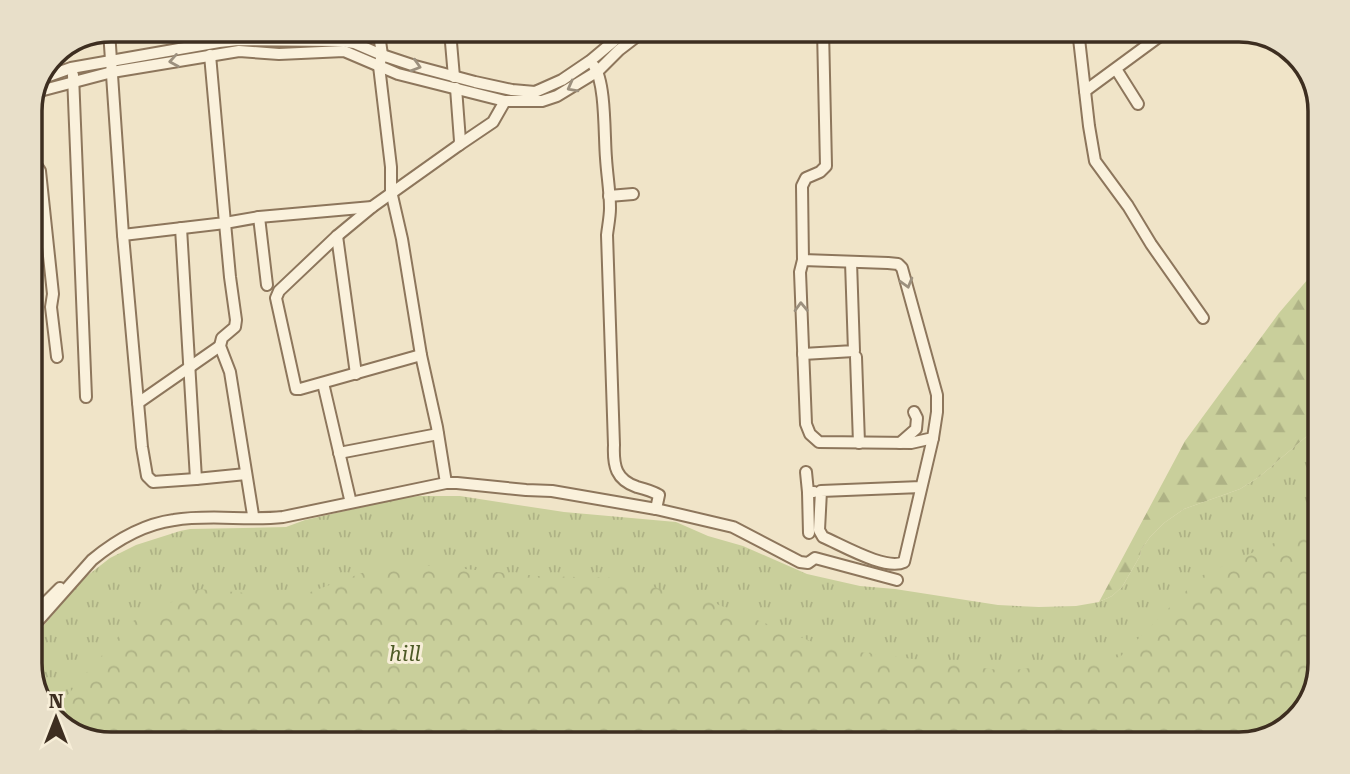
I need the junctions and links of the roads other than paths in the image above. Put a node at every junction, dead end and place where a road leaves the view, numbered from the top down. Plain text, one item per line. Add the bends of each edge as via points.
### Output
1 (110, 42) edge
2 (215, 42) edge
3 (234, 42) edge
4 (265, 42) edge
5 (338, 42) edge
6 (348, 42) edge
7 (379, 42) edge
8 (450, 42) edge
9 (613, 42) edge
10 (630, 42) edge
11 (823, 42) edge
12 (1079, 42) edge
13 (1152, 42) edge
14 (210, 55) junction
15 (380, 60) junction
16 (590, 61) junction
17 (112, 66) junction
18 (73, 68) junction
19 (1116, 69) junction
20 (598, 71) junction
21 (52, 75) edge
22 (74, 82) junction
23 (455, 82) junction
24 (45, 90) edge
25 (1085, 91) junction
26 (505, 101) junction
27 (1138, 104) dead end
28 (459, 145) junction
29 (42, 190) edge
30 (391, 191) junction
31 (633, 194) dead end
32 (609, 196) junction
33 (372, 207) junction
34 (259, 218) junction
35 (225, 223) junction
36 (181, 228) junction
37 (123, 235) junction
38 (337, 236) junction
39 (803, 261) junction
40 (850, 262) junction
41 (267, 285) dead end
42 (1203, 318) dead end
43 (220, 345) junction
44 (803, 354) junction
45 (421, 355) junction
46 (57, 357) dead end
47 (856, 357) dead end
48 (188, 368) junction
49 (356, 374) junction
50 (323, 383) junction
51 (86, 397) dead end
52 (138, 403) junction
53 (914, 412) dead end
54 (438, 434) junction
55 (933, 438) junction
56 (859, 443) junction
57 (900, 443) junction
58 (340, 453) junction
59 (806, 472) dead end
60 (246, 474) junction
61 (196, 480) junction
62 (444, 483) junction
63 (920, 487) junction
64 (821, 491) junction
65 (808, 492) junction
66 (350, 499) junction
67 (656, 509) junction
68 (253, 515) junction
69 (809, 533) dead end
70 (897, 580) dead end
71 (42, 606) edge
72 (42, 617) edge

1 - 17 street
2 - 17 street
3 - 14 street
4 - 5 street via 320,47
6 - 15 street
7 - 15 street
8 - 23 street
9 - 16 street
10 - 20 street
11 - 39 street via 827,158 820,172 803,181
12 - 25 street
13 - 19 street
14 -> 17 street
14 - 35 street
15 - 23 street
15 - 30 street
16 - 20 street
16 - 23 street via 535,92
17 - 18 street
17 - 22 street
17 - 37 street
18 - 21 street
18 - 22 street
19 - 25 street
19 - 27 street
20 -> 26 street via 542,101
20 - 32 street
22 - 24 street
22 - 51 street
23 - 26 street
23 - 28 street
25 - 42 street via 1095,161
26 - 28 street via 493,122
28 - 30 street
29 - 46 street
30 - 33 street
30 - 45 street
31 - 32 street
32 - 67 street via 613,461 622,478 659,495
33 - 34 street
33 - 38 street
34 - 35 street
34 - 41 street
35 - 36 street
35 - 43 street via 236,320
36 - 37 street
36 - 48 street
37 - 52 street
38 - 49 street
38 - 50 street via 276,298 296,389
39 - 40 street
44 -> 39 street
40 - 44 street via 854,351
40 -> 55 street via 898,264 902,268 937,395
43 - 48 street
43 - 60 street via 230,372
44 - 56 street via 810,434 819,442
45 - 49 street
45 - 54 street
47 - 56 street
48 - 52 street
48 - 61 street
49 - 50 street
50 - 58 street
52 - 61 street via 147,476 153,482
53 - 57 street via 916,429
54 - 58 street
54 - 62 street
55 - 57 street
55 - 63 street
56 - 57 street
58 - 66 street
59 - 65 street
60 - 61 street
60 - 68 street
62 - 66 street via 438,480
62 - 67 street via 552,491
62 - 72 street via 283,517 195,518 150,527 102,552
63 - 64 street
63 - 64 street via 904,562 897,566 823,537
64 - 65 street
65 - 69 street
66 - 68 street
67 - 70 street via 733,527 800,562 815,558
68 - 71 street via 187,514 137,526 98,548

